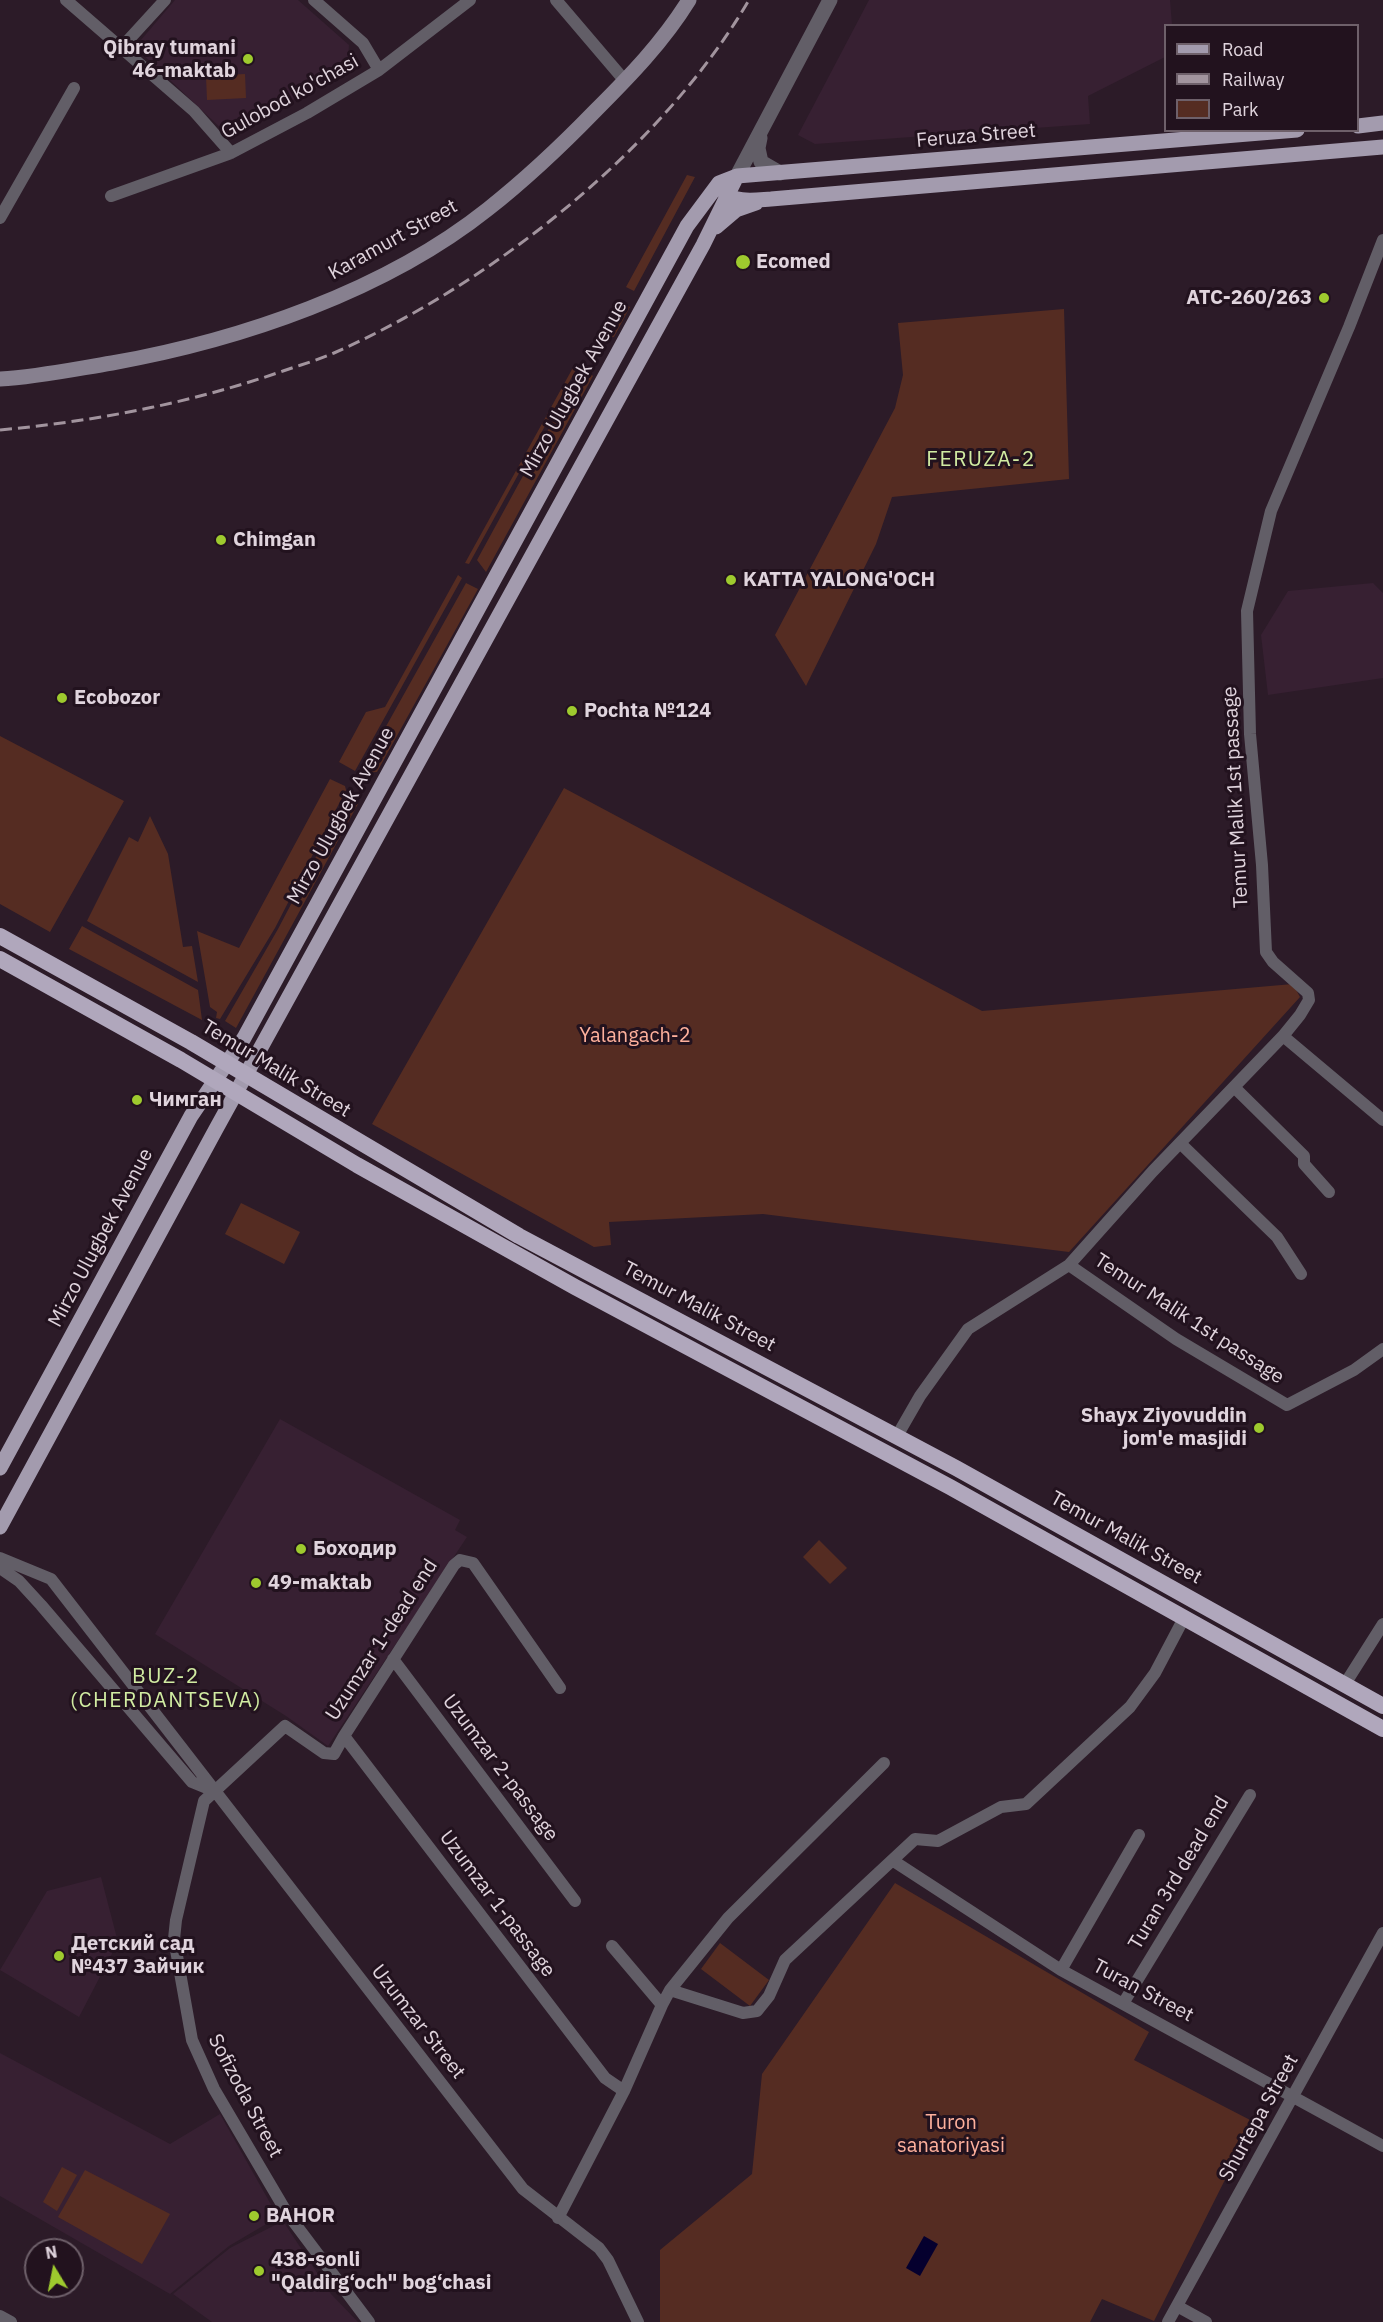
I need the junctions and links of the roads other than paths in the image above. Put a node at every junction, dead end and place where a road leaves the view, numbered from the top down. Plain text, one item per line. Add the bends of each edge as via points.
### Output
1 (66, 0) edge
2 (165, 0) edge
3 (314, 0) edge
4 (470, 0) edge
5 (556, 0) edge
6 (683, 0) edge
7 (689, 0) edge
8 (830, 0) edge
9 (122, 47) junction
10 (380, 70) junction
11 (623, 80) junction
12 (74, 88) dead end
13 (764, 123) junction
14 (1383, 123) edge
15 (1359, 126) edge
16 (1273, 132) edge
17 (1383, 147) edge
18 (1032, 152) junction
19 (231, 153) junction
20 (780, 173) junction
21 (737, 176) junction
22 (1034, 177) junction
23 (111, 196) dead end
24 (726, 199) junction
25 (706, 200) junction
26 (0, 218) edge
27 (1383, 240) edge
28 (0, 377) edge
29 (325, 889) junction
30 (344, 899) junction
31 (0, 936) edge
32 (0, 959) edge
33 (1283, 1036) junction
34 (227, 1063) junction
35 (246, 1075) junction
36 (215, 1081) junction
37 (1235, 1088) junction
38 (236, 1093) junction
39 (1383, 1119) edge
40 (1179, 1143) junction
41 (1329, 1192) dead end
42 (1069, 1265) junction
43 (1301, 1274) dead end
44 (80, 1322) junction
45 (104, 1335) junction
46 (1383, 1349) edge
47 (26, 1420) junction
48 (50, 1434) junction
49 (897, 1436) junction
50 (0, 1468) edge
51 (0, 1527) edge
52 (0, 1558) edge
53 (0, 1568) edge
54 (1184, 1618) junction
55 (1383, 1624) edge
56 (393, 1659) junction
57 (1345, 1684) junction
58 (560, 1688) dead end
59 (1383, 1706) edge
60 (1383, 1729) edge
61 (344, 1736) junction
62 (884, 1763) dead end
63 (214, 1791) junction
64 (1250, 1795) dead end
65 (1139, 1835) dead end
66 (892, 1860) junction
67 (576, 1901) dead end
68 (1383, 1933) edge
69 (612, 1946) dead end
70 (1061, 1970) junction
71 (670, 1990) junction
72 (1124, 2002) junction
73 (662, 2005) junction
74 (624, 2091) junction
75 (1294, 2095) junction
76 (1383, 2146) edge
77 (558, 2218) junction
78 (1177, 2306) junction
79 (0, 2316) edge
80 (11, 2322) edge
81 (369, 2322) edge
82 (638, 2322) edge
83 (1168, 2322) edge
84 (1206, 2322) edge

1 - 9 street
2 - 9 street
3 - 10 street via 363,43
4 - 10 street, Gulobod ko'chasi
5 - 11 street
6 - 11 main road, Karamurt Street
7 - 11 main road, Karamurt Street via 655,48
8 - 13 street
9 - 19 street via 194,111
10 - 19 street, Gulobod ko'chasi
11 - 28 main road, Karamurt Street via 573,134 487,210 375,279 290,314 191,346 71,370
12 - 26 street
13 - 20 street via 759,155 765,166
13 - 21 street
13 - 24 street
14 - 15 main road
16 - 18 main road, Feruza Street
17 - 22 main road
18 - 20 main road, Feruza Street
18 - 22 main road via 1025,165
19 - 23 street, Gulobod ko'chasi
20 - 21 main road, Feruza Street
21 - 24 main road, Feruza Street
22 - 24 main road via 771,199
24 - 25 main road, Mirzo Ulugbek Avenue
24 - 25 main road
24 - 30 main road
25 - 29 main road, Mirzo Ulugbek Avenue via 687,226
27 - 33 street, Temur Malik 1st passage via 1271,512 1247,611 1250,734 1262,865 1263,937 1273,962 1309,996
29 - 30 main road
29 - 34 main road, Mirzo Ulugbek Avenue
30 - 35 main road
31 - 34 highway, Temur Malik Street
32 - 36 highway, Temur Malik Street
33 - 37 street, Temur Malik 1st passage
33 - 39 street
34 - 35 highway, Temur Malik Street
34 - 36 main road, Mirzo Ulugbek Avenue
35 - 38 main road
35 - 49 highway, Temur Malik Street via 519,1236
36 - 38 highway, Temur Malik Street
36 - 44 main road, Mirzo Ulugbek Avenue
37 - 40 street, Temur Malik 1st passage
37 - 41 street via 1304,1156 1305,1164
38 - 45 main road
38 - 54 highway, Temur Malik Street via 357,1166
40 - 42 street, Temur Malik 1st passage
40 - 43 street via 1277,1237
42 - 46 street, Temur Malik 1st passage via 1176,1339 1287,1404 1354,1370
42 - 49 street, Temur Malik 1st passage via 968,1329
44 - 45 main road
44 - 47 main road, Mirzo Ulugbek Avenue
45 - 48 main road
47 - 48 main road
47 - 50 main road, Mirzo Ulugbek Avenue
48 - 51 main road
49 - 57 highway, Temur Malik Street
52 - 63 street, Uzumzаr Street via 51,1579
53 - 63 street, Uzumzаr Street via 20,1581 192,1782
54 - 60 highway, Temur Malik Street
54 - 66 street via 1155,1673 1130,1707 1026,1804 1001,1807 938,1841 915,1839
55 - 57 street
56 - 58 street, Uzumzаr 1-dead end via 454,1565 468,1560
56 - 61 street, Uzumzаr 1-dead end
56 - 67 street, Uzumzаr 2-passage
57 - 59 highway, Temur Malik Street
61 - 63 street, Uzumzаr 1-dead end via 334,1754 329,1755 285,1726
61 - 74 street, Uzumzаr 1-passage via 605,2078
62 - 71 street via 728,1918
63 - 77 street, Uzumzаr Street via 523,2189
63 - 81 street, Sofizoda Street via 204,1801 174,1939 192,2040 214,2089 287,2213
64 - 72 street, Turan 3rd dead end
65 - 70 street
66 - 70 street, Turan Street
66 - 71 street via 785,1960 769,1996 757,2011 743,2013
68 - 75 street, Shurtepa Street
69 - 73 street
70 - 72 street, Turan Street
71 - 73 street
72 - 75 street, Turan Street
73 - 74 street
74 - 77 street
75 - 76 street, Turan Street
75 - 78 street, Shurtepa Street
77 - 82 street, Uzumzаr Street via 587,2237 608,2260
78 - 83 street, Shurtepa Street
78 - 84 street
79 - 80 street

